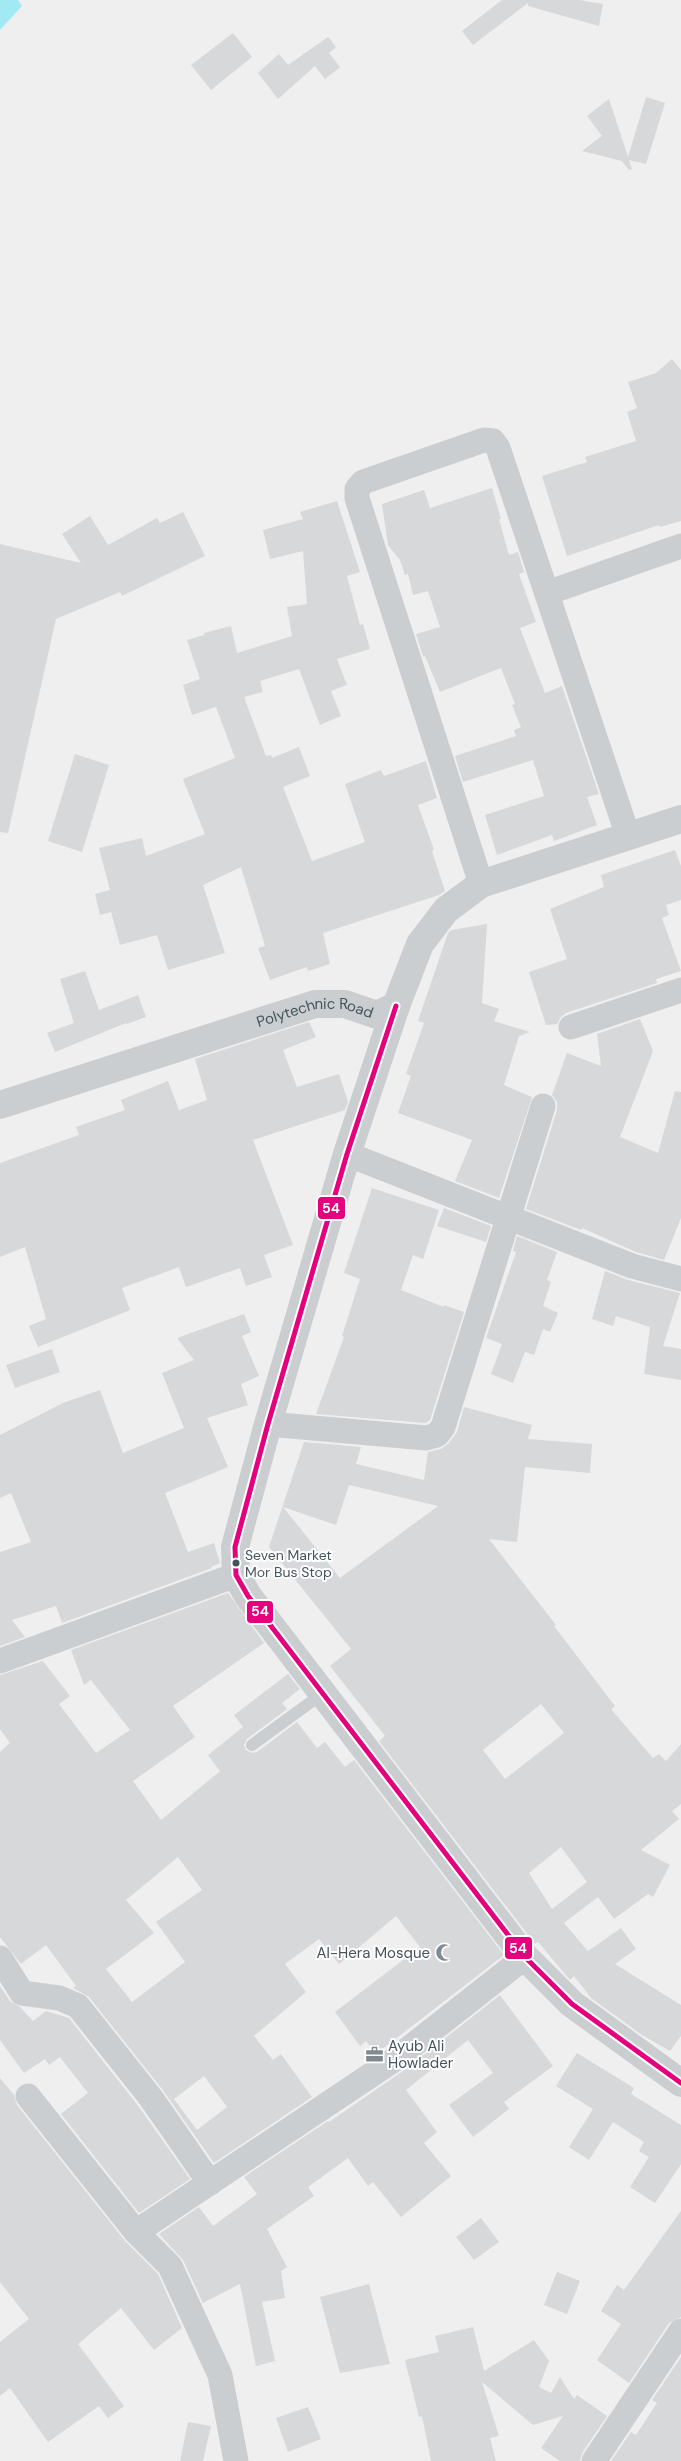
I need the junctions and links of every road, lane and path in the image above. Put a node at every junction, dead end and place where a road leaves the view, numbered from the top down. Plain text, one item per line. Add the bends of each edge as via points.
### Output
1 (681, 546) edge
2 (547, 593) junction
3 (681, 819) edge
4 (628, 836) junction
5 (481, 884) junction
6 (681, 990) edge
7 (396, 1006) junction
8 (571, 1027) dead end
9 (0, 1105) edge
10 (542, 1106) dead end
11 (347, 1154) junction
12 (508, 1219) junction
13 (681, 1279) edge
14 (268, 1424) junction
15 (236, 1574) junction
16 (0, 1661) edge
17 (322, 1694) junction
18 (252, 1745) dead end
19 (526, 1957) junction
20 (0, 1958) edge
21 (681, 2083) edge
22 (28, 2096) dead end
23 (210, 2183) junction
24 (136, 2232) junction
25 (681, 2331) edge
26 (236, 2461) edge
27 (594, 2461) edge

1 - 2 street
2 - 4 street
2 - 5 street via 493,441 484,440 362,482 357,489 357,498
3 - 4 street
4 - 5 street
5 - 7 street via 446,910 420,944
6 - 8 street
7 - 9 street, Polytechnic Road via 377,1015 345,1004 316,1004
7 - 11 street
10 - 12 street
11 - 12 street
11 - 14 street
12 - 13 street via 632,1266
12 - 14 street via 443,1427 437,1435 426,1438
14 - 15 street via 235,1547
15 - 16 street
15 - 17 street via 248,1596
17 - 18 lane
17 - 19 street
19 - 21 street via 572,2004
19 - 23 street via 398,2057
20 - 23 street via 22,1993 59,1998 78,2006 151,2098
22 - 24 street
23 - 24 street
24 - 26 street via 170,2266 220,2375
25 - 27 street

